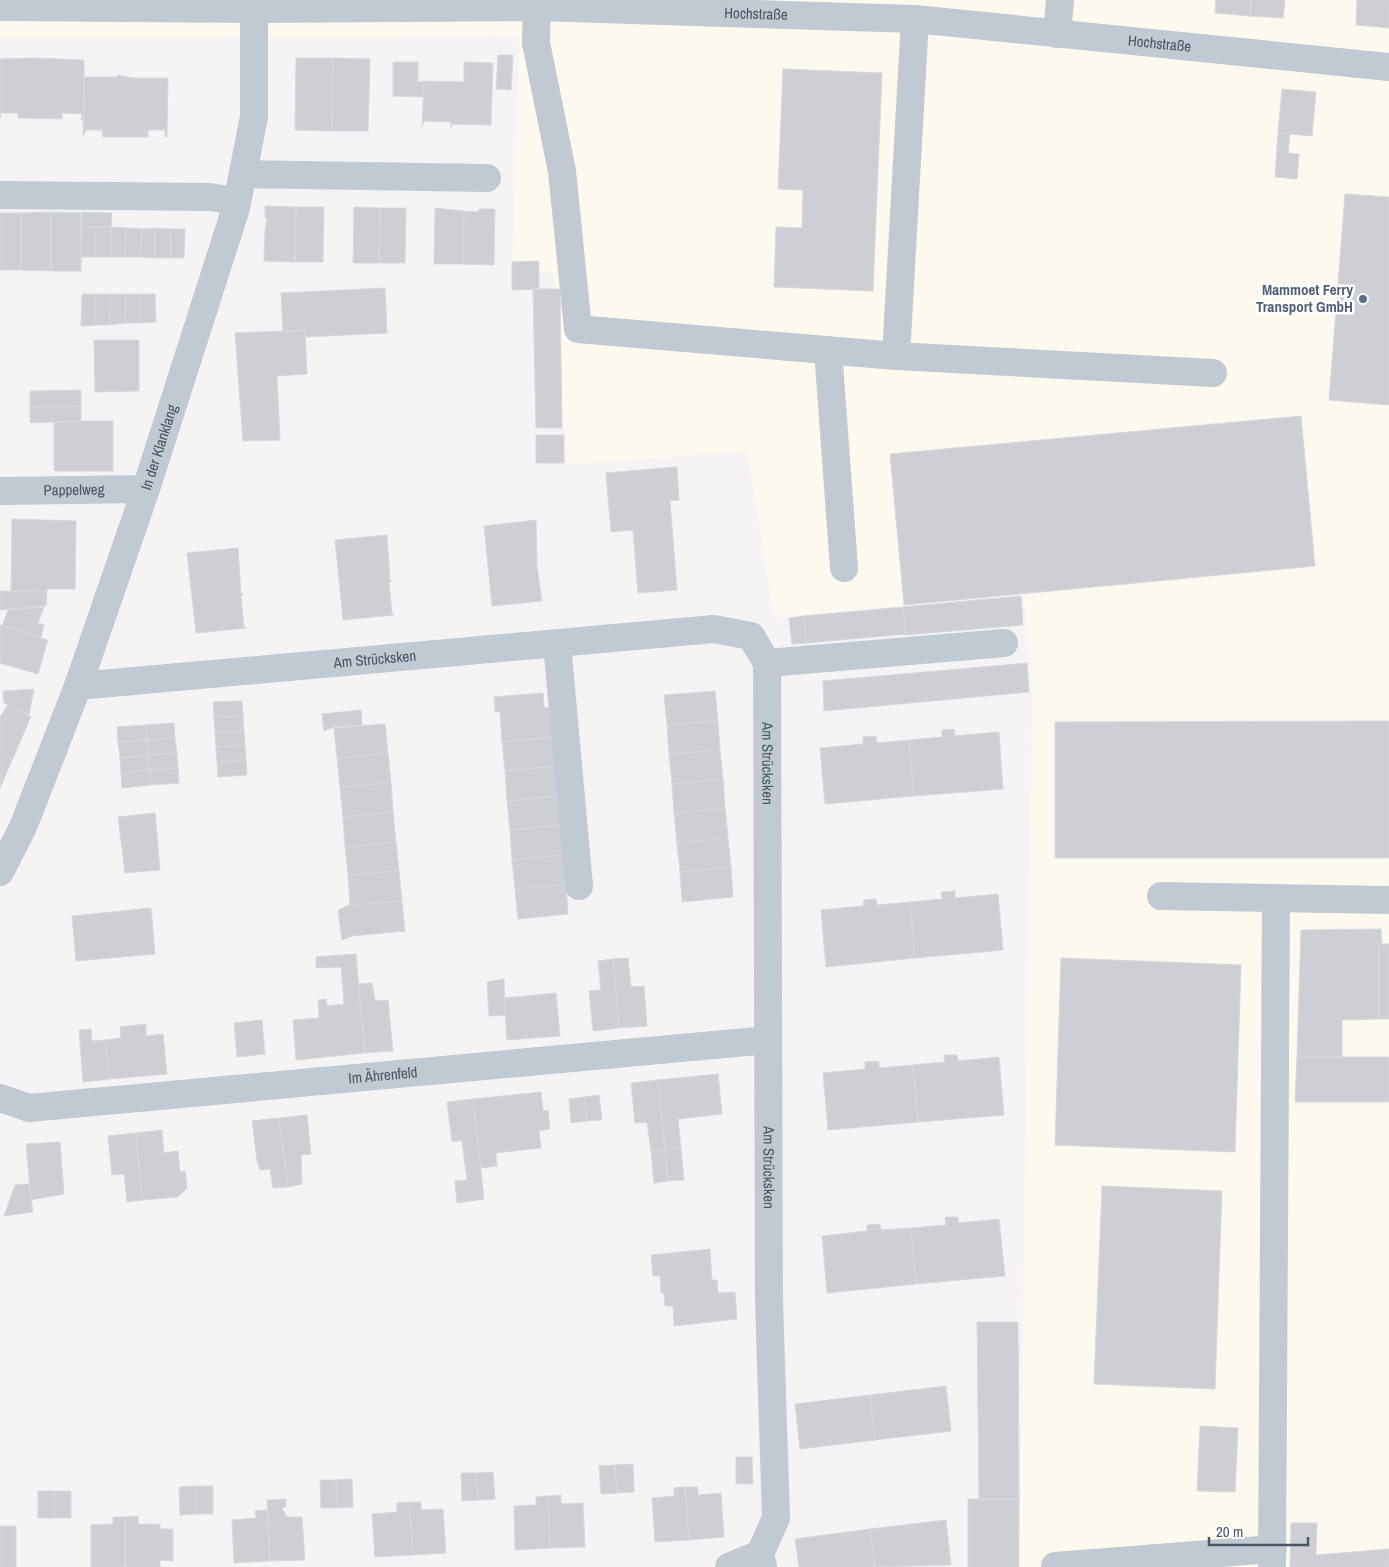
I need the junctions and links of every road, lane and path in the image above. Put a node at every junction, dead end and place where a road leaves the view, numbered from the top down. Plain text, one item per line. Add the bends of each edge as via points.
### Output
1 (1060, 0) edge
2 (537, 4) edge
3 (0, 7) edge
4 (254, 9) junction
5 (915, 19) junction
6 (1057, 34) junction
7 (1389, 67) edge
8 (243, 174) junction
9 (487, 178) dead end
10 (0, 195) edge
11 (237, 201) junction
12 (828, 350) junction
13 (896, 356) junction
14 (1213, 373) dead end
15 (146, 489) junction
16 (0, 491) edge
17 (844, 568) dead end
18 (1004, 643) dead end
19 (558, 644) junction
20 (767, 663) junction
21 (78, 686) junction
22 (11, 828) edge
23 (0, 872) edge
24 (579, 886) dead end
25 (1161, 896) dead end
26 (1276, 899) junction
27 (1389, 900) edge
28 (768, 1040) junction
29 (0, 1098) edge
30 (1272, 1558) edge
31 (762, 1560) edge
32 (1055, 1566) dead end
33 (729, 1567) edge

1 - 6 street
2 - 4 street, Hochstraße
2 - 5 street, Hochstraße
2 - 12 street via 536,43 562,171 578,329
3 - 4 street, Hochstraße
4 - 8 street, In der Klanklang via 254,117
5 - 6 street, Hochstraße
5 - 13 street
6 - 7 street, Hochstraße
8 - 9 street
8 - 11 street, In der Klanklang
10 - 11 street via 210,197
11 - 15 street, In der Klanklang
12 - 13 street
12 - 17 street
13 - 14 street
15 - 16 street, Pappelweg
15 - 21 street, In der Klanklang
18 - 20 street
19 - 20 street, Am Strücksken via 714,630 751,636
19 - 21 street, Am Strücksken
19 - 24 street
20 - 28 street, Am Strücksken
21 - 22 street, In der Klanklang
22 - 23 street, In der Klanklang
25 - 26 street
26 - 27 street
26 - 30 street
28 - 29 street, Im Ährenfeld via 29,1108
28 - 31 street, Am Strücksken via 769,1301 776,1518
30 - 32 street
31 - 33 street

